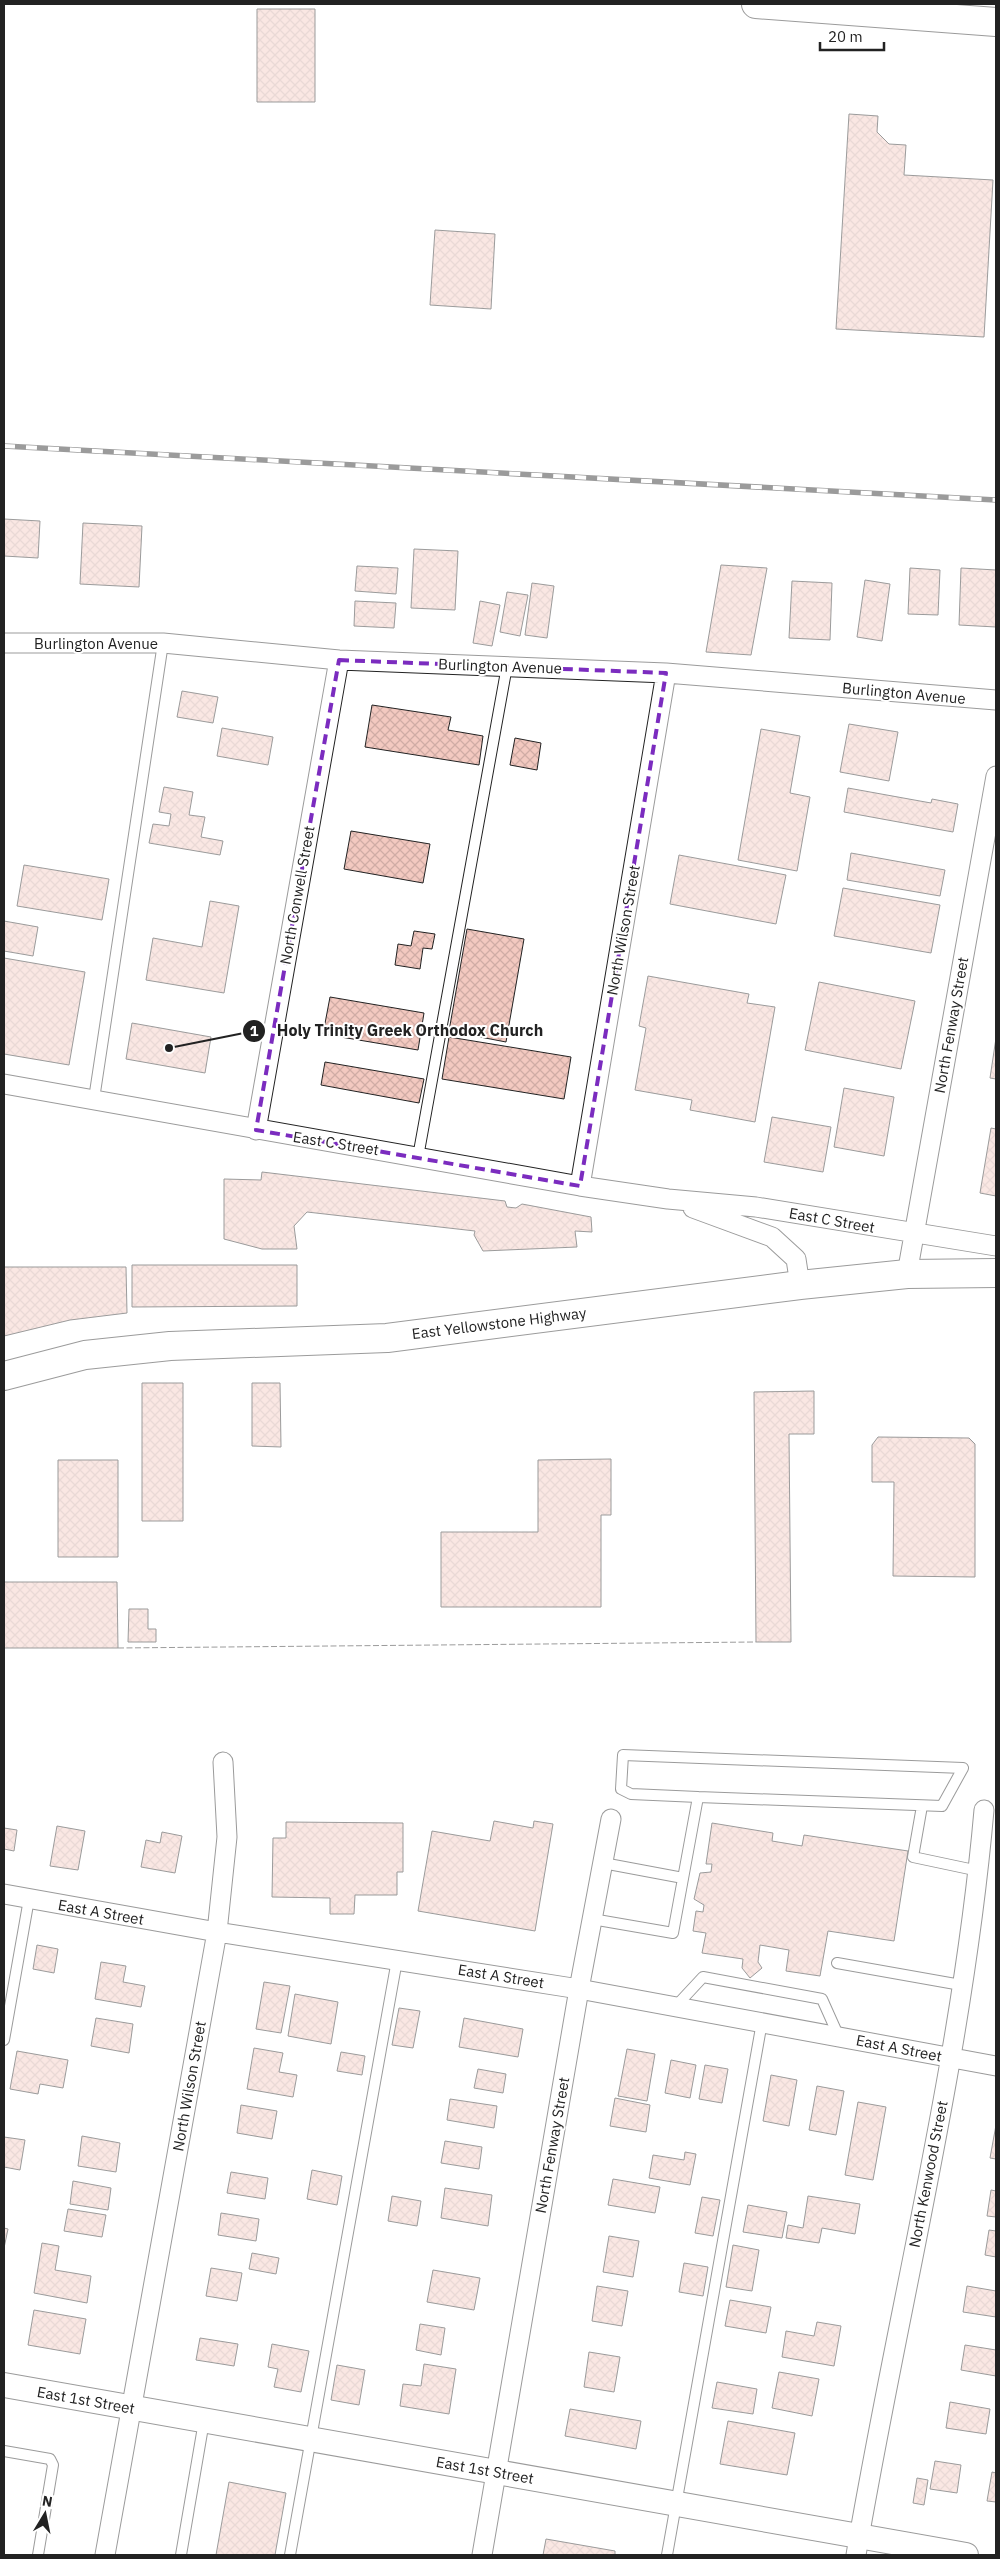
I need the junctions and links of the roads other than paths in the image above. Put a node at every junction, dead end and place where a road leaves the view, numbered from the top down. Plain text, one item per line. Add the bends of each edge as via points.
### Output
1 (756, 4) edge
2 (996, 22) edge
3 (4, 643) edge
4 (163, 643) junction
5 (339, 660) junction
6 (507, 666) junction
7 (666, 673) junction
8 (996, 700) edge
9 (996, 776) edge
10 (4, 1084) edge
11 (94, 1099) junction
12 (256, 1130) junction
13 (418, 1156) junction
14 (580, 1186) junction
15 (668, 1199) junction
16 (912, 1234) junction
17 (996, 1246) edge
18 (996, 1273) edge
19 (907, 1274) junction
20 (800, 1285) junction
21 (4, 1376) edge
22 (224, 1762) dead end
23 (698, 1797) junction
24 (922, 1806) junction
25 (990, 1810) edge
26 (611, 1819) dead end
27 (603, 1863) junction
28 (979, 1870) junction
29 (683, 1878) junction
30 (4, 1894) edge
31 (29, 1899) junction
32 (592, 1920) junction
33 (217, 1932) junction
34 (397, 1960) junction
35 (837, 1963) dead end
36 (961, 1985) junction
37 (579, 1989) junction
38 (676, 2006) junction
39 (762, 2022) junction
40 (839, 2037) junction
41 (4, 2040) edge
42 (950, 2058) junction
43 (996, 2066) edge
44 (4, 2385) edge
45 (131, 2408) junction
46 (204, 2421) junction
47 (311, 2439) junction
48 (4, 2451) edge
49 (497, 2472) junction
50 (676, 2504) junction
51 (858, 2546) edge
52 (38, 2555) edge
53 (105, 2555) edge
54 (181, 2555) edge
55 (290, 2555) edge
56 (482, 2555) edge
57 (667, 2555) edge
58 (966, 2555) edge

1 - 2 main road
3 - 4 street, Burlington Avenue
4 - 5 street, Burlington Avenue
4 - 11 lane
5 - 6 street, Burlington Avenue
5 - 12 street, North Conwell Street
6 - 7 street, Burlington Avenue
6 - 13 lane
7 - 8 street, Burlington Avenue
7 - 14 street, North Wilson Street
9 - 16 street, North Fenway Street
10 - 11 street, East C Street
11 - 12 street, East C Street
12 - 13 street, East C Street
13 - 14 street, East C Street
14 - 15 street, East C Street
15 - 16 street, East C Street via 756,1208
15 - 20 street, East C Street via 772,1237 796,1259
16 - 17 street, East C Street
16 - 19 street, North Fenway Street
18 - 19 main road, East Yellowstone Highway
19 - 20 main road, East Yellowstone Highway
20 - 21 main road, East Yellowstone Highway via 387,1338 170,1346 94,1354
22 - 33 street, North Wilson Street via 227,1837
23 - 24 lane
23 - 24 lane via 631,1794 621,1789 623,1755 963,1768 942,1806
23 - 29 lane
24 - 28 lane via 913,1857
25 - 28 street, North Kenwood Street
26 - 27 street, North Fenway Street
27 - 29 lane
27 - 32 street, North Fenway Street
28 - 36 street, North Kenwood Street
29 - 32 lane via 673,1933
30 - 31 street, East A Street
31 - 33 street, East A Street
31 - 41 lane
32 - 37 street, North Fenway Street
33 - 34 street, East A Street
33 - 45 street, North Wilson Street
34 - 37 street, East A Street
34 - 47 lane
35 - 36 lane
36 - 42 street, North Kenwood Street
37 - 38 street, East A Street
37 - 49 street, North Fenway Street
38 - 39 street, East A Street
38 - 40 lane via 703,1977 822,1999
39 - 40 street, East A Street
39 - 50 lane
40 - 42 street, East A Street
42 - 43 street, East A Street
42 - 51 street, North Kenwood Street
44 - 45 street, East 1st Street
45 - 46 street, East 1st Street
45 - 53 street, North Wilson Street
46 - 47 street, East 1st Street
46 - 54 lane
47 - 49 street, East 1st Street
47 - 55 lane
48 - 52 lane via 50,2459 53,2464
49 - 50 street, East 1st Street
49 - 56 street, North Fenway Street
50 - 51 street, East 1st Street
50 - 57 lane
51 - 58 street, East 1st Street

